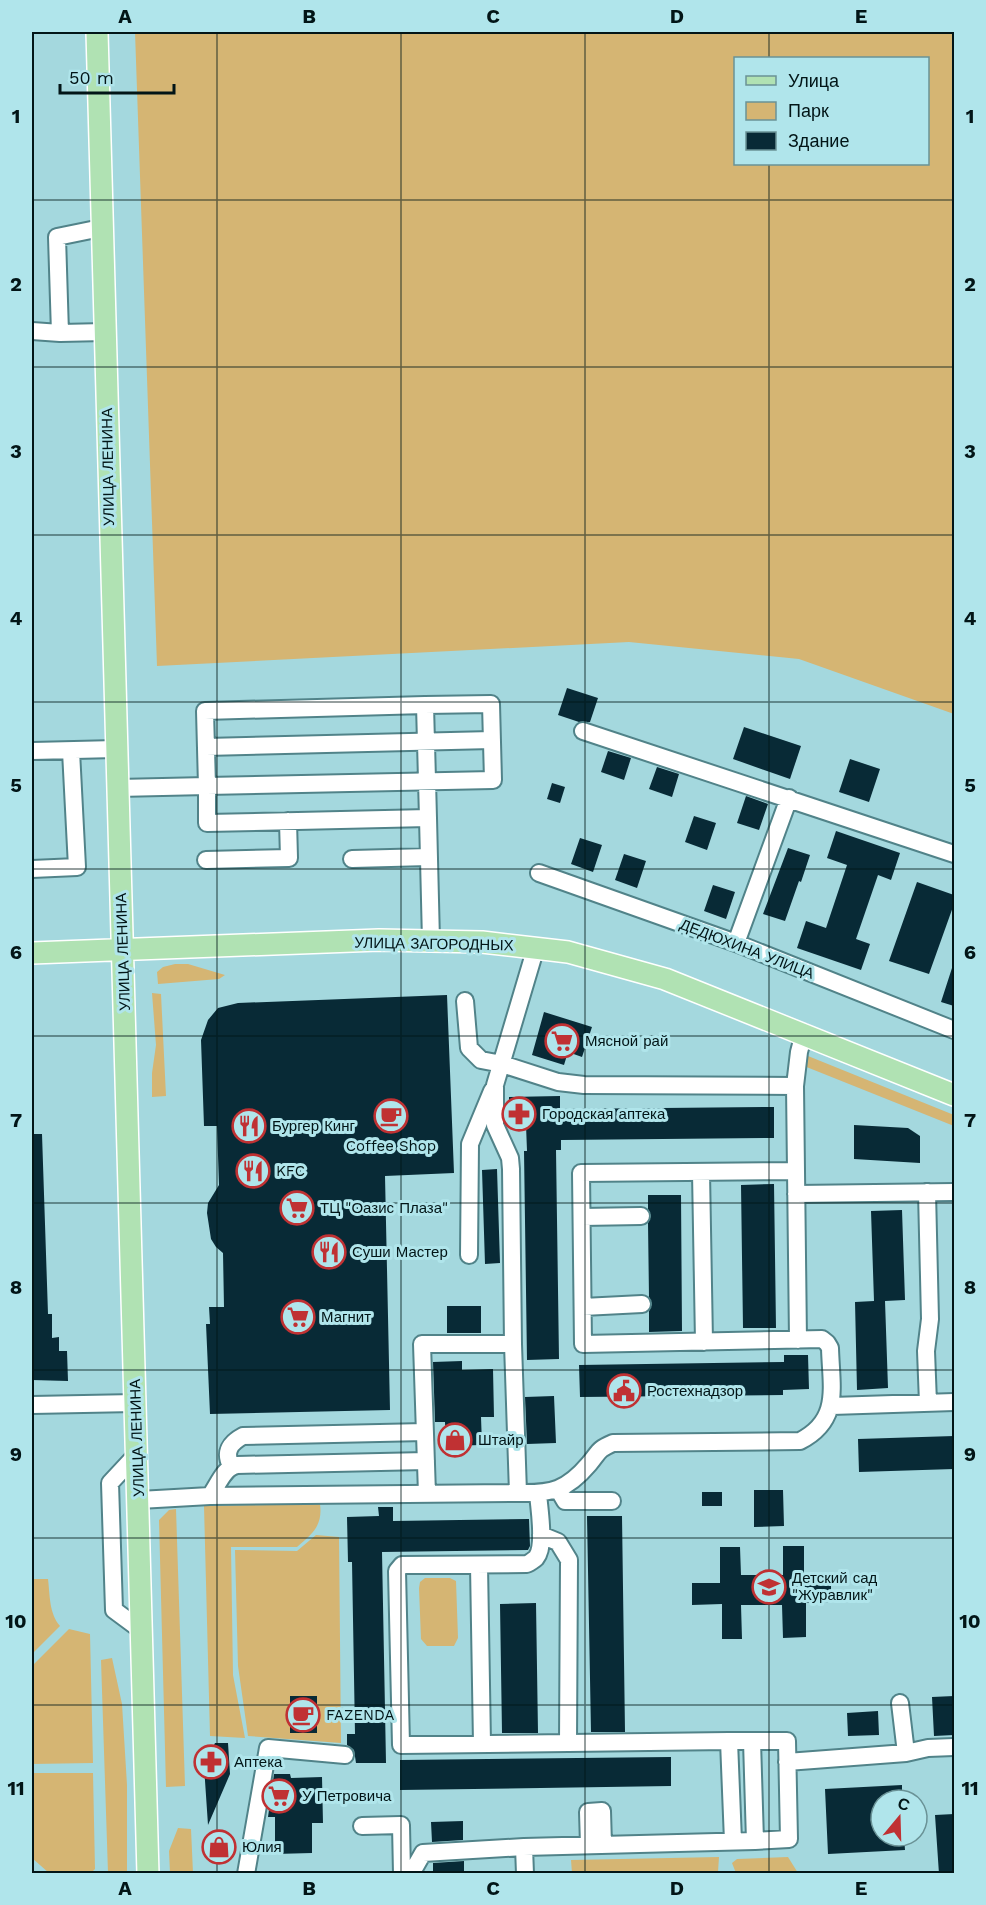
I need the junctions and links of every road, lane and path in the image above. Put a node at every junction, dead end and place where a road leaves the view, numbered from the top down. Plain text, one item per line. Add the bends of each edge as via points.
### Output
1 (97, 32) edge
2 (101, 228) junction
3 (32, 331) edge
4 (105, 332) junction
5 (60, 333) junction
6 (425, 705) junction
7 (583, 731) dead end
8 (492, 741) junction
9 (426, 742) junction
10 (206, 747) junction
11 (116, 749) junction
12 (71, 750) junction
13 (32, 751) edge
14 (427, 781) junction
15 (207, 786) junction
16 (118, 788) junction
17 (789, 798) junction
18 (428, 818) junction
19 (288, 821) junction
20 (954, 855) edge
21 (429, 857) junction
22 (352, 859) dead end
23 (206, 860) dead end
24 (32, 869) edge
25 (538, 873) dead end
26 (431, 941) junction
27 (736, 943) junction
28 (536, 947) junction
29 (124, 950) junction
30 (32, 953) edge
31 (465, 1001) dead end
32 (954, 1030) edge
33 (804, 1033) junction
34 (502, 1064) junction
35 (495, 1085) junction
36 (795, 1086) junction
37 (954, 1095) edge
38 (796, 1171) junction
39 (701, 1172) junction
40 (954, 1191) edge
41 (927, 1192) junction
42 (796, 1194) junction
43 (641, 1216) dead end
44 (582, 1217) junction
45 (469, 1255) dead end
46 (642, 1304) dead end
47 (583, 1307) junction
48 (798, 1340) junction
49 (704, 1342) junction
50 (513, 1344) junction
51 (954, 1402) edge
52 (135, 1403) junction
53 (928, 1403) junction
54 (32, 1405) edge
55 (832, 1406) junction
56 (425, 1432) junction
57 (137, 1454) junction
58 (426, 1461) junction
59 (231, 1466) junction
60 (558, 1489) junction
61 (518, 1493) junction
62 (538, 1493) junction
63 (427, 1494) junction
64 (210, 1496) junction
65 (139, 1500) junction
66 (612, 1501) dead end
67 (541, 1535) junction
68 (479, 1565) junction
69 (141, 1630) junction
70 (900, 1703) dead end
71 (729, 1741) junction
72 (752, 1741) junction
73 (568, 1743) junction
74 (482, 1744) junction
75 (954, 1747) edge
76 (906, 1753) junction
77 (345, 1755) dead end
78 (787, 1762) junction
79 (362, 1826) dead end
80 (733, 1841) junction
81 (755, 1841) junction
82 (524, 1847) junction
83 (148, 1874) edge
84 (246, 1874) edge
85 (402, 1874) edge
86 (411, 1874) edge
87 (525, 1874) edge

1 - 2 main road, УЛИЦА ЛЕНИНА
2 - 4 main road, УЛИЦА ЛЕНИНА
2 - 5 lane via 57,237
3 - 5 lane
4 - 5 lane
4 - 11 main road, УЛИЦА ЛЕНИНА
6 - 8 lane via 491,704
6 - 9 lane
6 - 10 lane via 205,711
7 - 17 lane
8 - 9 lane
8 - 14 lane via 493,780
9 - 10 lane
9 - 14 lane
10 - 15 lane
11 - 12 lane
11 - 16 main road, УЛИЦА ЛЕНИНА
12 - 13 lane
12 - 24 lane via 77,867
14 - 15 lane
14 - 18 lane
15 - 16 lane
15 - 19 lane via 207,823
16 - 29 main road, УЛИЦА ЛЕНИНА
17 - 20 lane
17 - 27 lane
18 - 19 lane
18 - 21 lane
19 - 23 lane via 289,858
21 - 22 lane
21 - 26 lane
25 - 27 lane, ДЕДЮХИНА УЛИЦА
26 - 28 main road, УЛИЦА ЗАГОРОДНЫХ
26 - 29 main road, УЛИЦА ЗАГОРОДНЫХ
27 - 32 lane, ДЕДЮХИНА УЛИЦА
28 - 33 main road, УЛИЦА ЗАГОРОДНЫХ via 632,968
28 - 34 lane
29 - 30 main road, УЛИЦА ЗАГОРОДНЫХ
29 - 52 main road, УЛИЦА ЛЕНИНА
31 - 34 lane via 469,1048 481,1060
33 - 36 lane
33 - 37 main road, УЛИЦА ЗАГОРОДНЫХ
34 - 35 lane
34 - 36 lane via 558,1082 584,1085
35 - 45 lane via 470,1144
35 - 50 lane via 495,1125 512,1169
36 - 38 lane
38 - 39 lane
38 - 42 lane
39 - 44 lane via 581,1173
39 - 49 lane
40 - 41 lane
41 - 42 lane
41 - 53 lane
42 - 48 lane
43 - 44 lane
44 - 47 lane
46 - 47 lane
47 - 49 lane via 583,1344
48 - 49 lane
48 - 55 lane via 822,1339 830,1348
50 - 56 lane via 422,1344
50 - 61 lane
51 - 53 lane
52 - 54 lane
52 - 57 main road, УЛИЦА ЛЕНИНА
53 - 55 lane
55 - 60 lane via 820,1428 800,1441 613,1443 599,1449 576,1479
56 - 58 lane
56 - 59 lane via 243,1436 229,1447 227,1458
57 - 65 main road, УЛИЦА ЛЕНИНА
57 - 69 lane via 111,1483 114,1610
58 - 59 lane
58 - 63 lane
59 - 64 lane
60 - 62 lane
60 - 66 lane via 565,1501
61 - 62 lane
61 - 63 lane
62 - 67 lane
63 - 64 lane
64 - 65 lane
65 - 69 main road, УЛИЦА ЛЕНИНА
67 - 68 lane via 536,1558 527,1564
67 - 73 lane via 558,1542 569,1560
68 - 74 lane
68 - 74 lane via 402,1565 397,1571 397,1582 401,1745
69 - 83 main road, УЛИЦА ЛЕНИНА
70 - 76 lane
71 - 72 lane
71 - 73 lane
71 - 80 lane
72 - 78 lane via 787,1741
72 - 81 lane
73 - 74 lane
75 - 76 lane
76 - 78 lane
77 - 84 lane via 268,1748
78 - 81 lane via 789,1839
79 - 85 lane via 400,1825
80 - 81 lane
80 - 82 lane
82 - 86 lane via 423,1853
82 - 87 lane

